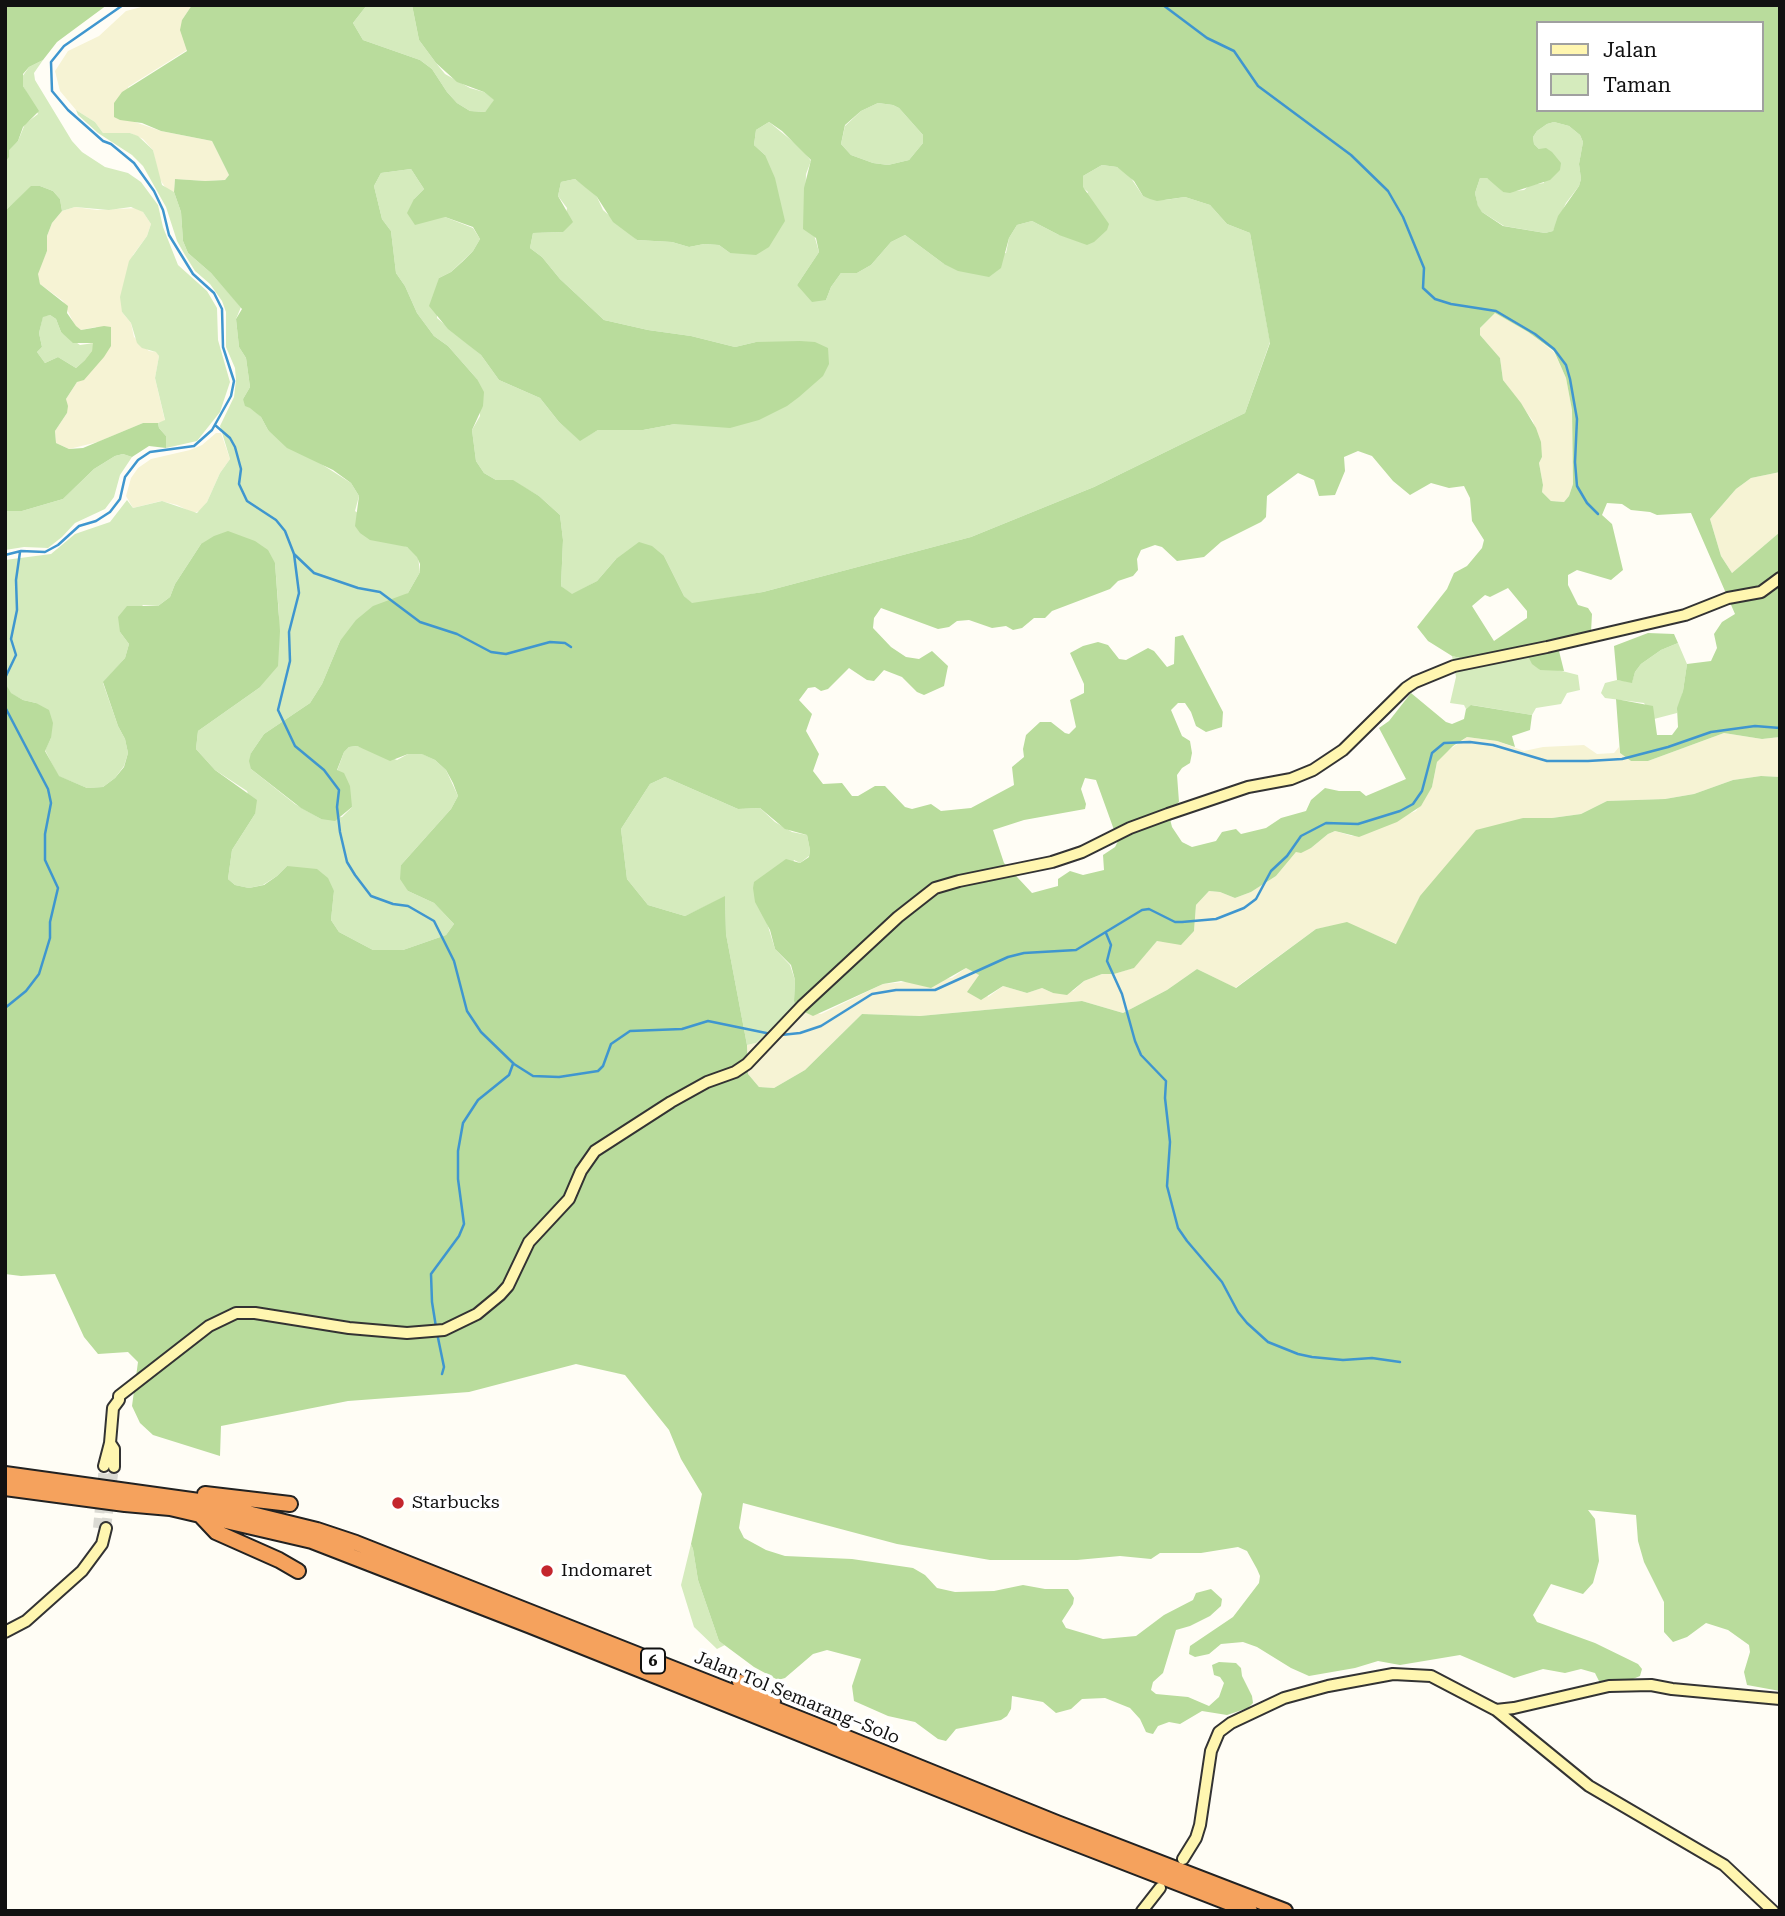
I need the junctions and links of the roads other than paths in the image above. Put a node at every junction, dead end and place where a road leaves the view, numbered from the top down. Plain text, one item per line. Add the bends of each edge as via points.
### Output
1 (1780, 578) edge
2 (109, 1466) tunnel mouth
3 (5, 1474) edge
4 (5, 1488) edge
5 (141, 1492) junction
6 (290, 1504) dead end
7 (200, 1514) junction
8 (102, 1528) tunnel mouth
9 (298, 1572) dead end
10 (5, 1632) edge
11 (740, 1682) dead end
12 (1780, 1699) edge
13 (1514, 1708) junction
14 (1496, 1710) junction
15 (1508, 1720) junction
16 (813, 1724) junction
17 (874, 1772) dead end
18 (904, 1775) junction
19 (1182, 1859) dead end
20 (1160, 1888) dead end
21 (1142, 1911) edge
22 (1250, 1911) edge
23 (1284, 1911) edge
24 (1773, 1911) edge

1 - 2 street via 1760,592 1728,598 1685,615 1454,666 1406,688 1343,750 1313,770 1178,810 1052,862 935,888 787,1021 757,1055 595,1151 569,1199 529,1242 508,1286 477,1314 444,1330 407,1333 236,1313 209,1326 119,1396 113,1408
3 - 5 highway, Jalan Tol Semarang–Solo / 6
4 - 7 highway, Jalan Tol Semarang–Solo / 6
5 - 6 highway
5 - 16 highway, Jalan Tol Semarang–Solo / 6 via 239,1510 356,1543
7 - 9 highway via 216,1532
7 - 18 highway, Jalan Tol Semarang–Solo / 6 via 312,1541
8 - 10 street via 99,1547 82,1571 26,1621
11 - 16 highway
12 - 13 street via 1651,1685 1609,1686
13 - 14 street
13 - 15 street
14 - 15 street
14 - 19 street via 1431,1676 1393,1674 1284,1698 1231,1723 1214,1739 1200,1825
15 - 24 street via 1589,1786 1724,1865
16 - 23 highway, Jalan Tol Semarang–Solo / 6
17 - 18 highway
18 - 22 highway, Jalan Tol Semarang–Solo / 6
20 - 21 street

